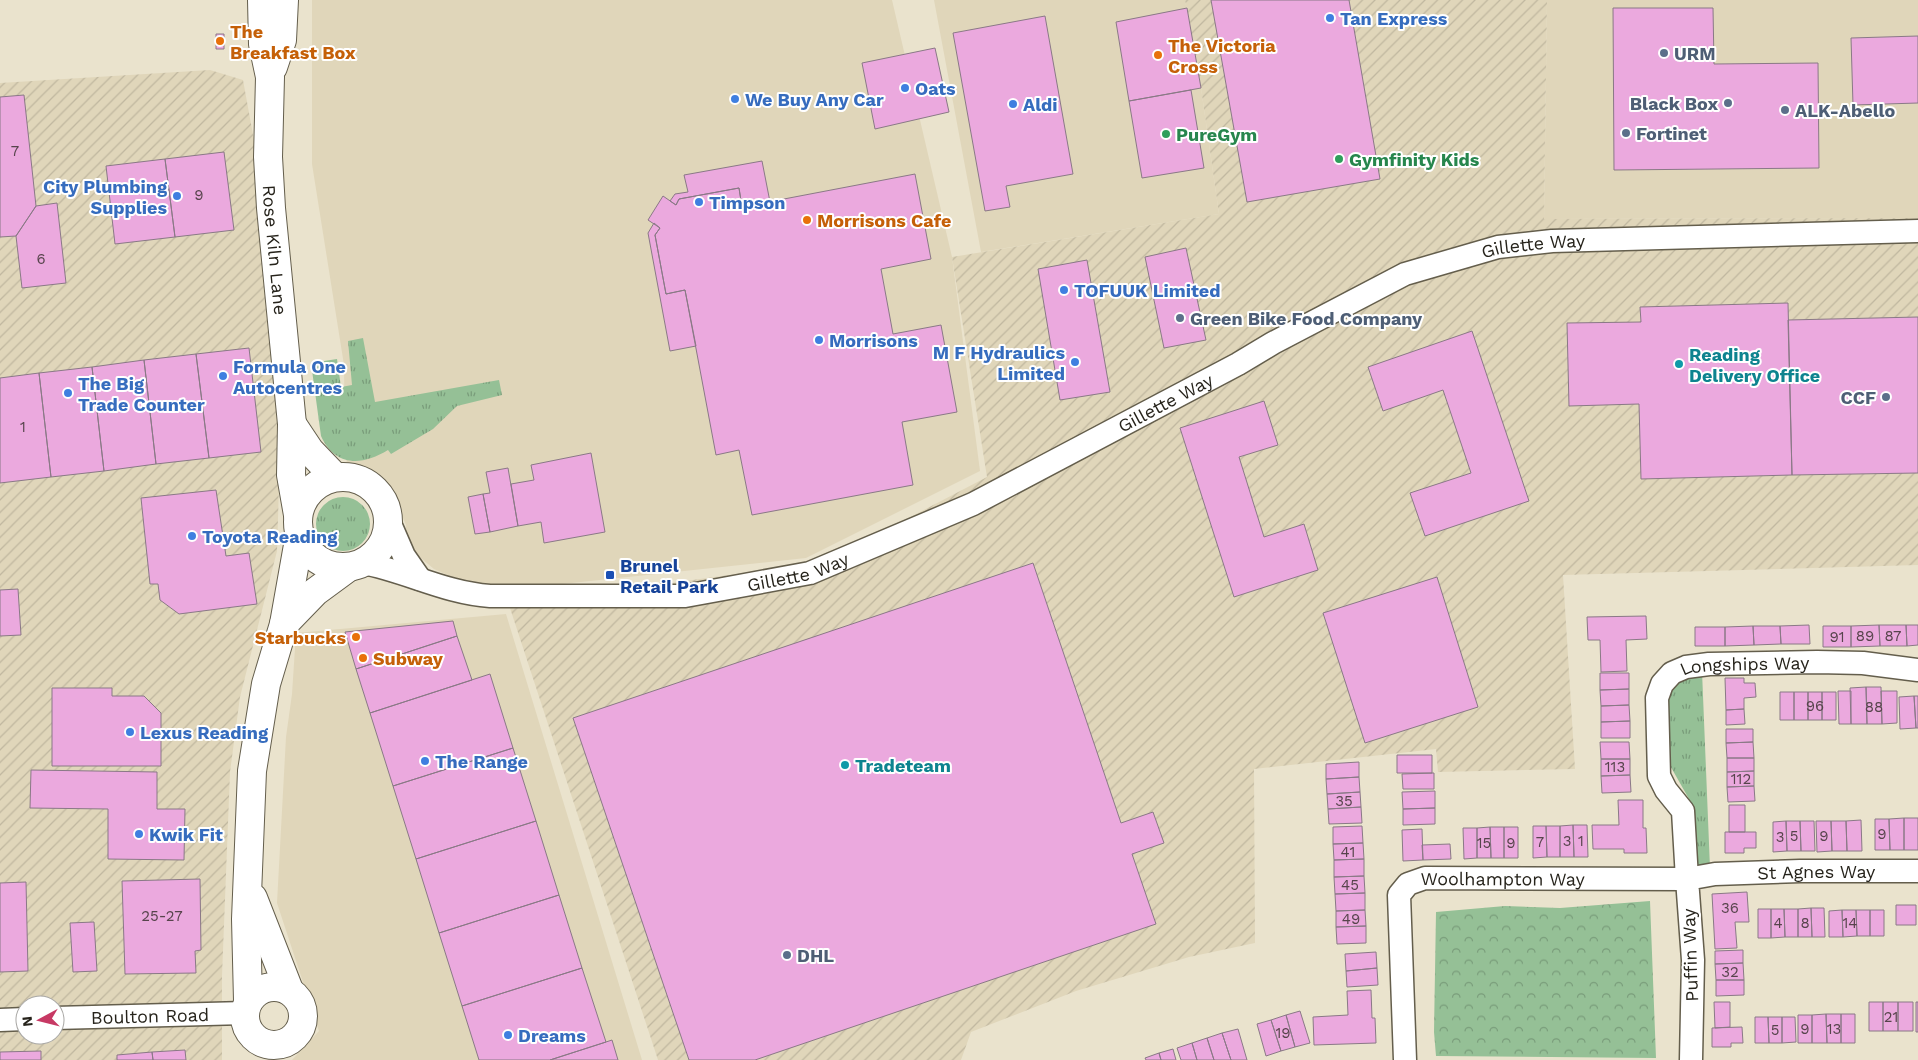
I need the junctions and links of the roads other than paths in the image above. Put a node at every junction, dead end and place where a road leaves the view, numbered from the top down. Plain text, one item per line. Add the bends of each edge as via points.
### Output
1 (262, 0) edge
2 (284, 0) edge
3 (270, 77) junction
4 (1918, 231) edge
5 (292, 424) junction
6 (335, 478) junction
7 (388, 519) junction
8 (299, 525) junction
9 (356, 565) junction
10 (420, 579) junction
11 (284, 624) junction
12 (1918, 670) edge
13 (1918, 871) edge
14 (1687, 879) junction
15 (248, 882) junction
16 (289, 990) junction
17 (247, 1007) junction
18 (65, 1017) edge
19 (15, 1019) edge
20 (0, 1020) edge
21 (254, 1050) edge
22 (282, 1051) edge
23 (1405, 1060) edge
24 (1691, 1060) edge

1 - 3 street, Rose Kiln Lane via 263,44
2 - 3 street, Rose Kiln Lane via 282,40
3 - 5 street, Rose Kiln Lane via 268,157 271,208
4 - 10 street, Gillette Way via 1552,241 1498,247 1405,274 973,504 810,573 685,596 490,596 466,594
5 - 6 street, Rose Kiln Lane via 310,451
5 - 8 street, Rose Kiln Lane via 291,475
6 - 7 street via 355,478 367,484 381,498
6 - 8 street via 313,488 306,496
7 - 9 street via 381,547
7 - 10 street via 404,556
8 - 9 street via 309,552 318,560 330,565
8 - 11 street, Rose Kiln Lane
9 - 10 street, Gillette Way
9 - 11 street, Rose Kiln Lane via 315,592
11 - 15 street, Rose Kiln Lane via 257,728 250,800
12 - 14 street, Longships Way via 1863,663 1817,662 1709,664 1686,666 1672,673 1662,684 1657,698 1659,776 1683,811
13 - 14 street, St Agnes Way via 1715,874
14 - 23 street, Woolhampton Way via 1424,878 1408,884 1399,895
14 - 24 street, Puffin Way via 1693,960
15 - 16 street, Rose Kiln Lane
15 - 17 street, Rose Kiln Lane
16 - 17 street via 271,986 262,989
16 - 22 street, Rose Kiln Lane via 296,996 303,1012 300,1030
17 - 18 street, Boulton Road
17 - 21 street, Rose Kiln Lane
19 - 20 street
21 - 22 street, Rose Kiln Lane via 271,1045

